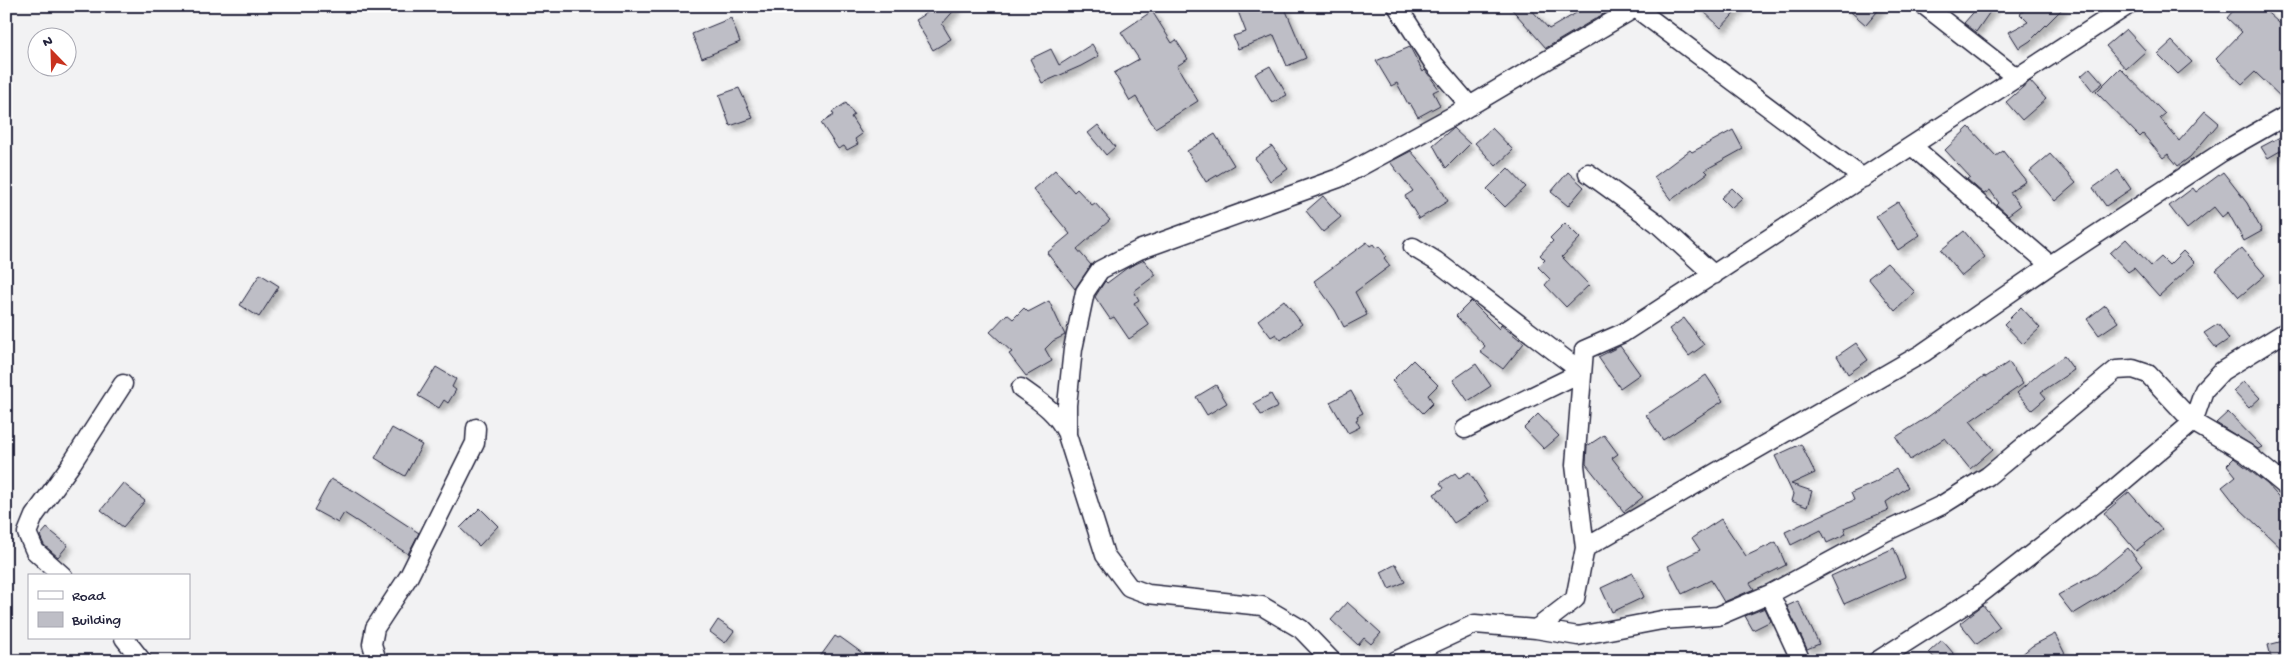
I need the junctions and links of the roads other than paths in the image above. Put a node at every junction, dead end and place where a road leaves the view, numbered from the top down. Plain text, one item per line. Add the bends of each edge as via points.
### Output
1 (1397, 6) edge
2 (1925, 6) edge
3 (2128, 6) edge
4 (1634, 7) edge
5 (2017, 78) junction
6 (1470, 106) junction
7 (2287, 115) edge
8 (1912, 146) junction
9 (1588, 173) dead end
10 (1863, 178) junction
11 (1412, 247) dead end
12 (2050, 265) junction
13 (1714, 275) junction
14 (2287, 331) edge
15 (1582, 372) junction
16 (122, 384) dead end
17 (1021, 388) dead end
18 (2193, 422) junction
19 (476, 428) dead end
20 (1465, 429) dead end
21 (1067, 435) junction
22 (2287, 487) edge
23 (1585, 548) junction
24 (61, 574) edge
25 (1770, 594) junction
26 (1536, 629) junction
27 (126, 640) edge
28 (142, 661) edge
29 (377, 661) edge
30 (1332, 661) edge
31 (1395, 661) edge
32 (1801, 661) edge
33 (1877, 661) edge

1 - 6 street via 1434,64
2 - 5 street
3 - 5 street
4 - 6 street
4 - 10 street
5 - 8 street
6 - 21 street via 1339,178 1139,250 1100,270 1085,292 1073,349
7 - 12 street via 2222,152
8 - 10 street
8 - 12 street
9 - 13 street via 1656,223
10 - 13 street
11 - 15 street via 1436,261
12 - 23 street via 1923,352
13 - 15 street via 1623,334 1584,350
14 - 18 street via 2222,371 2204,390
15 - 20 street
15 - 23 street via 1575,465
16 - 24 street via 26,533 35,551
17 - 21 street via 1060,419
18 - 22 street via 2246,453
18 - 25 street via 2148,374 2133,369 2116,370 1988,476 1942,505
18 - 33 street via 2107,495 1974,599
19 - 29 street via 475,443 408,576 375,628 372,644
21 - 30 street via 1104,555 1129,586 1148,594 1262,606 1301,630
23 - 26 street via 1575,598
25 - 26 street via 1718,616 1662,620 1578,636
25 - 32 street
26 - 31 street via 1475,624
27 - 28 street

